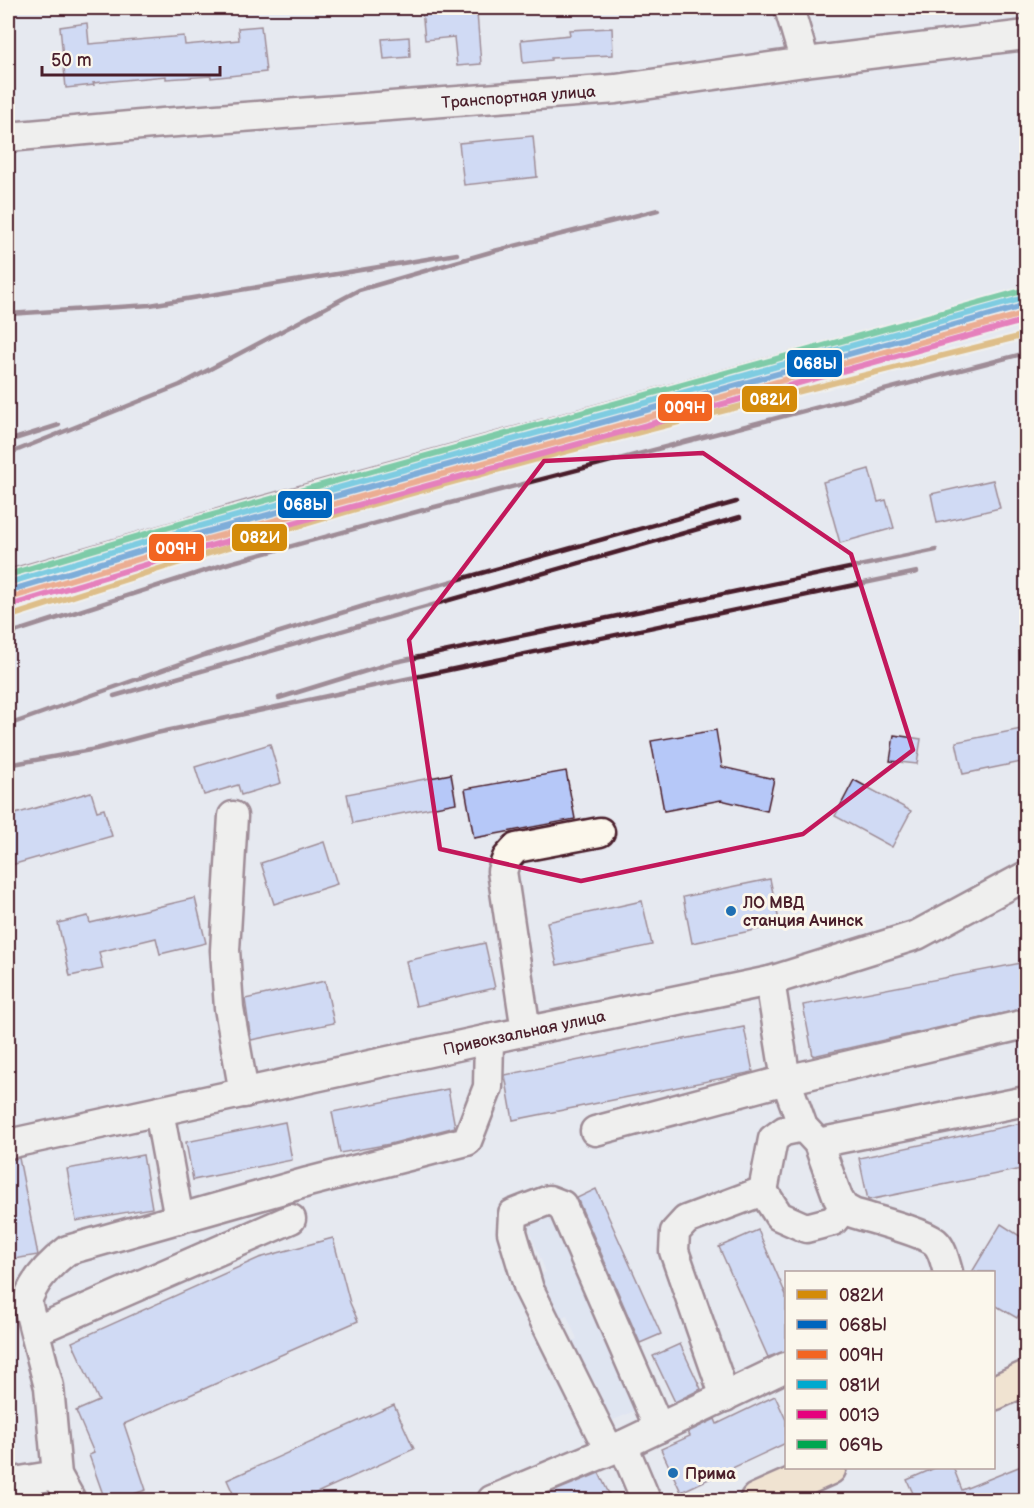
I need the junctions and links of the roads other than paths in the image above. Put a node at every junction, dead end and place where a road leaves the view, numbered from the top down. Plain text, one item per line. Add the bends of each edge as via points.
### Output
1 (789, 8) edge
2 (1026, 35) edge
3 (805, 62) junction
4 (8, 137) edge
5 (233, 816) dead end
6 (600, 832) dead end
7 (1026, 876) edge
8 (770, 981) junction
9 (1026, 1024) edge
10 (526, 1031) junction
11 (489, 1039) junction
12 (786, 1080) junction
13 (243, 1093) junction
14 (1026, 1101) edge
15 (159, 1111) junction
16 (595, 1131) dead end
17 (811, 1135) junction
18 (8, 1144) edge
19 (763, 1191) junction
20 (844, 1208) junction
21 (179, 1219) junction
22 (291, 1219) dead end
23 (948, 1271) edge
24 (35, 1331) junction
25 (785, 1367) edge
26 (1026, 1377) edge
27 (995, 1392) edge
28 (725, 1397) junction
29 (658, 1428) junction
30 (616, 1447) junction
31 (825, 1469) edge
32 (57, 1475) junction
33 (8, 1483) edge
34 (764, 1499) edge
35 (71, 1500) edge
36 (492, 1500) edge
37 (646, 1500) edge

1 - 3 street
2 - 3 street, Транспортная улица
3 - 4 street, Транспортная улица via 616,89
5 - 13 street via 225,950 229,1008
6 - 10 street via 516,848 502,871
7 - 8 street, Привокзальная улица via 917,935
8 - 10 street, Привокзальная улица
8 - 12 street
9 - 12 street
10 - 11 street, Привокзальная улица
11 - 13 street, Привокзальная улица
11 - 21 street via 488,1087 467,1141
12 - 16 street
12 - 17 street
13 - 15 street, Привокзальная улица
14 - 17 street
15 - 18 street, Привокзальная улица
15 - 21 street
17 - 19 street via 784,1131 773,1139
17 - 20 street
19 - 20 street via 779,1216 806,1228 833,1221
19 - 28 street via 686,1220 675,1232 674,1251
20 - 23 street via 936,1243
21 - 24 street via 68,1250 31,1290 27,1302
22 - 24 street
24 - 32 street via 49,1387
25 - 28 street
26 - 27 main road
28 - 29 street
29 - 30 street
29 - 30 street via 562,1205 549,1200 513,1214 512,1232 529,1289
30 - 36 street
30 - 37 street
31 - 34 main road
32 - 33 street
32 - 35 street

